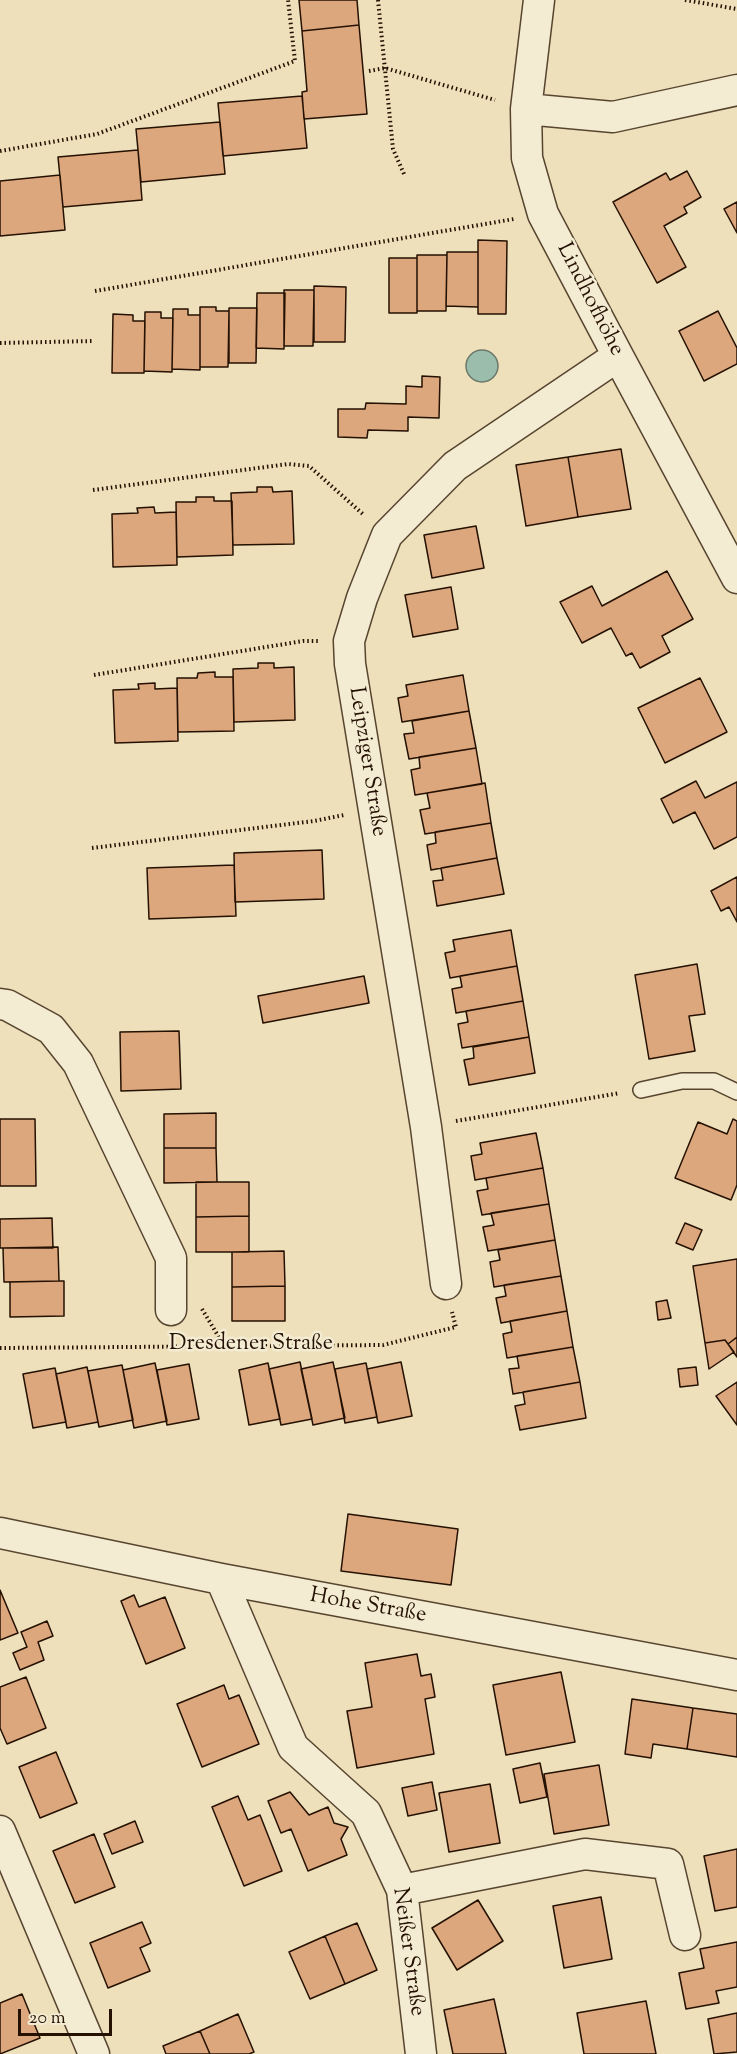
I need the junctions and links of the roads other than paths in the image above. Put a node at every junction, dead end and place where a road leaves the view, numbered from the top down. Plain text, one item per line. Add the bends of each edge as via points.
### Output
1 (539, 0) edge
2 (737, 90) edge
3 (526, 109) junction
4 (618, 356) junction
5 (737, 578) edge
6 (0, 1004) edge
7 (640, 1090) road end
8 (737, 1092) edge
9 (446, 1284) road end
10 (171, 1310) dead end
11 (0, 1533) edge
12 (221, 1579) junction
13 (737, 1675) edge
14 (0, 1831) edge
15 (402, 1890) junction
16 (685, 1935) dead end
17 (94, 2054) edge
18 (421, 2054) edge

1 - 3 street, Lindhofhöhe
2 - 3 street via 613,117
3 - 4 street, Lindhofhöhe via 527,158 543,214
4 - 5 street, Lindhofhöhe
4 - 9 street, Leipziger Straße via 455,466 387,535 349,641 426,1127
6 - 10 street, Dresdener Straße via 51,1029 78,1063 171,1258
7 - 8 lane via 682,1081 714,1081
11 - 12 street, Hohe Straße
12 - 13 street, Hohe Straße
12 - 15 street, Neißer Straße via 293,1747 366,1813
14 - 17 street
15 - 16 street via 585,1854 668,1864
15 - 18 street, Neißer Straße

